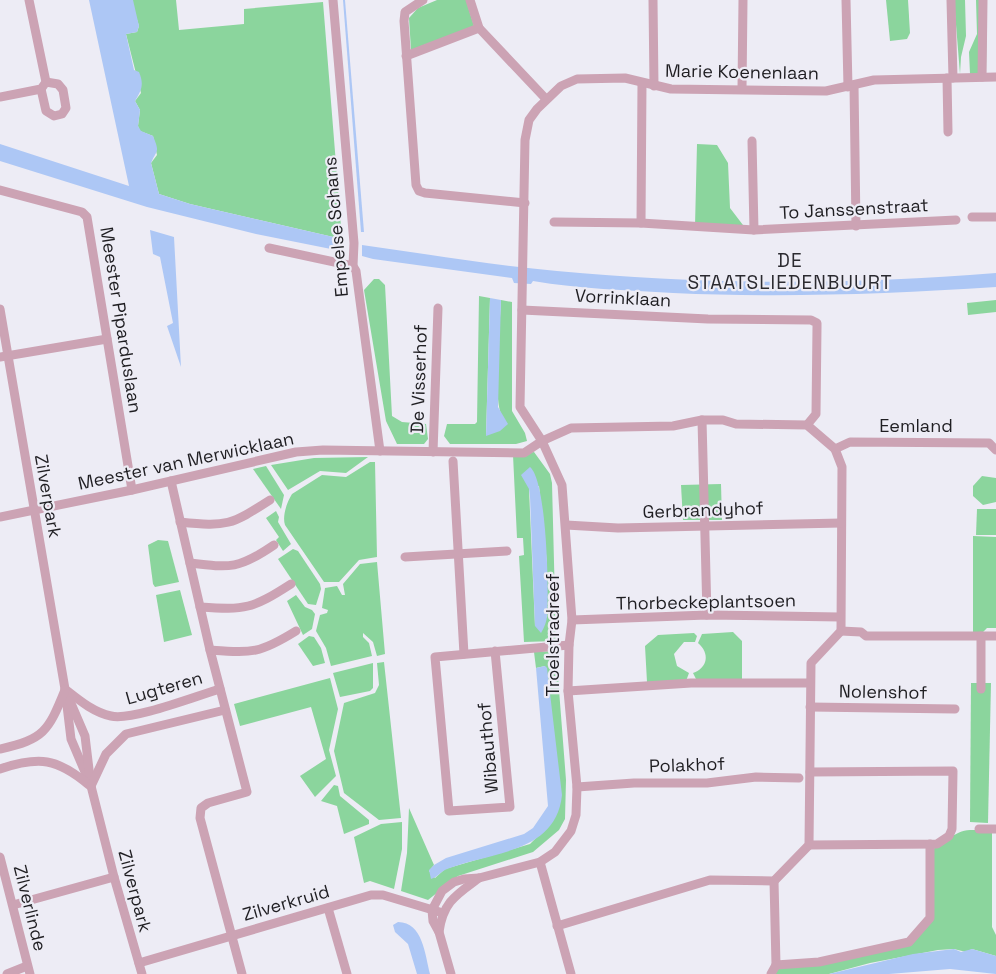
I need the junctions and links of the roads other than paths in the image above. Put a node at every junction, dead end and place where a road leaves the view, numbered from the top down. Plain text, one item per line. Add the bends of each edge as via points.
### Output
1 (29, 0) edge
2 (333, 0) edge
3 (423, 0) edge
4 (470, 0) edge
5 (653, 0) edge
6 (743, 0) edge
7 (846, 0) edge
8 (951, 0) edge
9 (983, 0) edge
10 (479, 28) junction
11 (406, 56) junction
12 (982, 77) junction
13 (996, 77) edge
14 (950, 78) junction
15 (642, 82) junction
16 (654, 86) junction
17 (851, 86) junction
18 (742, 90) junction
19 (0, 98) edge
20 (546, 99) junction
21 (948, 132) dead end
22 (752, 141) dead end
23 (0, 190) edge
24 (525, 203) junction
25 (972, 217) dead end
26 (996, 217) edge
27 (956, 220) dead end
28 (554, 222) dead end
29 (641, 223) junction
30 (856, 226) junction
31 (754, 230) junction
32 (269, 248) dead end
33 (353, 266) junction
34 (438, 308) dead end
35 (0, 309) edge
36 (522, 310) junction
37 (107, 339) junction
38 (4, 357) edge
39 (702, 420) junction
40 (807, 424) junction
41 (542, 441) junction
42 (380, 450) junction
43 (835, 450) junction
44 (996, 450) edge
45 (433, 452) junction
46 (453, 461) dead end
47 (171, 481) junction
48 (132, 490) junction
49 (270, 500) dead end
50 (34, 511) junction
51 (0, 517) edge
52 (180, 522) junction
53 (841, 523) junction
54 (566, 525) junction
55 (705, 526) junction
56 (274, 545) dead end
57 (507, 552) dead end
58 (456, 553) junction
59 (405, 557) dead end
60 (190, 563) junction
61 (291, 584) dead end
62 (200, 607) junction
63 (707, 616) junction
64 (840, 617) junction
65 (572, 620) junction
66 (296, 631) dead end
67 (840, 631) junction
68 (981, 636) junction
69 (996, 636) edge
70 (569, 645) junction
71 (210, 650) junction
72 (495, 651) junction
73 (464, 654) junction
74 (810, 683) junction
75 (65, 689) junction
76 (220, 689) junction
77 (982, 689) dead end
78 (568, 692) junction
79 (810, 707) junction
80 (955, 709) dead end
81 (225, 710) junction
82 (0, 749) edge
83 (0, 769) edge
84 (810, 772) junction
85 (799, 778) dead end
86 (91, 786) junction
87 (577, 787) junction
88 (979, 829) dead end
89 (996, 829) edge
90 (930, 844) junction
91 (809, 845) junction
92 (0, 858) edge
93 (540, 862) junction
94 (114, 877) junction
95 (479, 878) junction
96 (774, 881) junction
97 (13, 905) junction
98 (328, 908) junction
99 (432, 910) junction
100 (443, 913) junction
101 (557, 926) junction
102 (439, 932) junction
103 (231, 936) junction
104 (139, 963) junction
105 (776, 965) junction
106 (29, 970) edge
107 (7, 974) edge
108 (142, 974) edge
109 (242, 974) edge
110 (348, 974) edge
111 (451, 974) edge
112 (571, 974) edge
113 (771, 974) edge

1 - 19 street via 43,86
2 - 33 street, Empelse Schans via 354,243
3 - 11 street via 405,12
4 - 10 street
5 - 16 street
6 - 18 street
7 - 17 street
8 - 14 street
9 - 12 street
10 - 11 street
10 - 20 street
11 - 24 street via 419,191
12 - 13 street, Marie Koenenlaan
12 - 14 street, Marie Koenenlaan
14 - 17 street, Marie Koenenlaan via 874,80
14 - 21 street
15 - 16 street, Marie Koenenlaan
15 - 20 street, Marie Koenenlaan via 625,78 577,79 561,86
15 - 29 street
16 - 18 street, Marie Koenenlaan
17 - 18 street, Marie Koenenlaan via 826,90
17 - 30 street
20 - 24 street, Marie Koenenlaan via 529,120 525,140
22 - 31 street, To Janssenstraat
23 - 37 street, Meester Piparduslaan via 82,212 87,217
24 - 36 street, Marie Koenenlaan
25 - 26 street
27 - 30 street, To Janssenstraat
28 - 29 street, To Janssenstraat
29 - 31 street, To Janssenstraat
30 - 31 street, To Janssenstraat
32 - 33 street
33 - 42 street, Empelse Schans
34 - 45 street, De Visserhof
35 - 38 street, Zilverpark
36 - 40 street, Vorrinklaan via 817,322 816,414
36 - 41 street, Troelstradreef via 520,407
37 - 38 street
37 - 48 street, Meester Piparduslaan
38 - 50 street, Zilverpark
39 - 40 street, Meester van Merwicklaan via 736,424
39 - 41 street, Meester van Merwicklaan via 673,426 571,428
39 - 55 street
40 - 43 street
41 - 45 street, Meester van Merwicklaan via 524,453
41 - 54 street, Troelstradreef via 562,485
42 - 45 street, Meester van Merwicklaan
42 - 47 street, Meester van Merwicklaan via 296,452
43 - 44 street, Eemland via 850,442 989,442
43 - 53 street via 842,468
46 - 58 street
47 - 48 street, Meester van Merwicklaan
47 - 52 street
48 - 50 street, Meester van Merwicklaan
49 - 52 street via 238,520 216,526
50 - 51 street, Meester van Merwicklaan
50 - 75 street, Zilverpark
52 - 60 street
53 - 55 street, Gerbrandyhof
53 - 64 street
54 - 55 street, Gerbrandyhof via 618,528
54 - 65 street, Troelstradreef
55 - 63 street
56 - 60 street via 249,562 228,568
57 - 58 street
58 - 59 street
58 - 73 street
60 - 62 street
61 - 62 street via 260,604 237,610
62 - 71 street
63 - 64 street, Thorbeckeplantsoen
63 - 65 street, Thorbeckeplantsoen
64 - 67 street
65 - 70 street, Troelstradreef
66 - 71 street via 270,647 248,652
67 - 68 street via 861,632 866,636
67 - 74 street via 811,663
68 - 69 street
68 - 77 street
70 - 72 street
70 - 78 street, Troelstradreef
71 - 76 street
72 - 73 street
72 - 73 street, Wibauthof via 510,807 449,810 435,657
74 - 78 street via 691,683
74 - 79 street
75 - 76 street, Lugteren via 96,712 113,717 140,713
75 - 82 street via 46,729 33,740
75 - 86 street, Zilverpark via 84,736
75 - 86 street, Zilverpark via 72,739
76 - 81 street
78 - 87 street, Troelstradreef
79 - 80 street, Nolenshof
79 - 84 street
81 - 86 street, Lugteren via 126,734 106,754
81 - 103 street via 247,792 208,803 201,808 200,818
83 - 86 street via 21,762 48,761 61,765
84 - 90 street via 953,772 952,830 943,840
84 - 91 street
85 - 87 street, Polakhof via 756,777 707,783
86 - 94 street, Zilverpark
87 - 93 street, Troelstradreef via 576,815 571,831 555,852
88 - 89 street
90 - 91 street
90 - 105 street via 930,918 909,942 819,962
91 - 96 street
92 - 97 street, Zilverlinde
93 - 95 street, Troelstradreef
93 - 101 street
94 - 97 street
94 - 104 street, Zilverpark
95 - 99 street, Troelstradreef via 454,882 442,892
95 - 100 street, Troelstradreef via 451,899
96 - 101 street via 710,880
96 - 105 street
97 - 106 street, Zilverlinde
98 - 99 street, Zilverkruid via 371,895 383,895
98 - 103 street, Zilverkruid
98 - 110 street
99 - 100 street, Zilverkruid
99 - 102 street, Troelstradreef
100 - 102 street, Troelstradreef
101 - 112 street
102 - 111 street, Troelstradreef
103 - 104 street, Zilverkruid
103 - 109 street
104 - 108 street, Zilverpark
105 - 113 street
106 - 107 street, Zilverlinde

